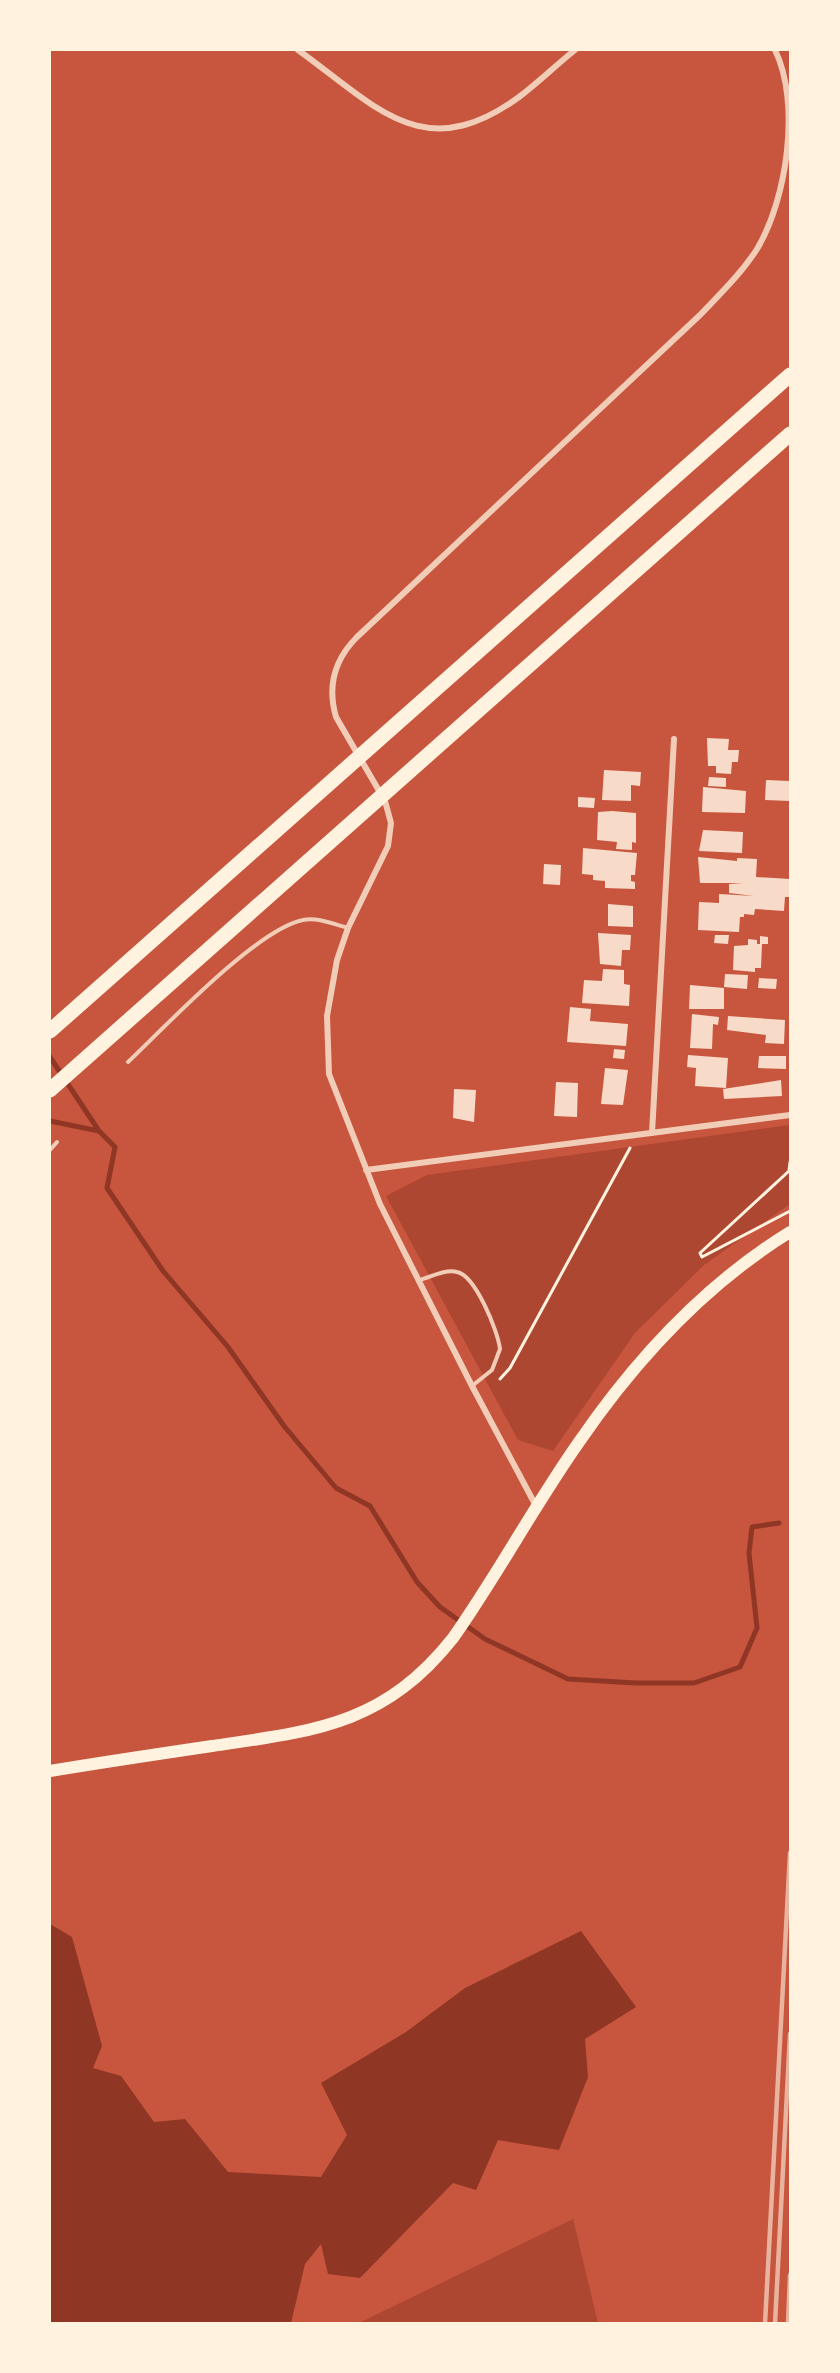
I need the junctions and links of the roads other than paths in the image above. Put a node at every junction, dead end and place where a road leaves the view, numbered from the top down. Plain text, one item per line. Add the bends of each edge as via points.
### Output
1 (298, 50) edge
2 (575, 50) edge
3 (775, 50) edge
4 (785, 380) edge
5 (790, 434) edge
6 (674, 739) dead end
7 (348, 928) junction
8 (50, 1031) edge
9 (128, 1062) dead end
10 (50, 1090) edge
11 (790, 1115) edge
12 (652, 1133) junction
13 (57, 1142) dead end
14 (50, 1150) edge
15 (366, 1170) junction
16 (790, 1232) edge
17 (420, 1280) junction
18 (472, 1386) junction
19 (537, 1507) junction
20 (50, 1771) edge

1 - 2 street via 400,122 436,130 478,120 499,110
3 - 7 street via 787,89 786,156 770,221 747,263 700,315 357,637 338,662 331,692 336,717 382,794 391,824 388,846
4 - 8 highway
5 - 10 highway
6 - 12 street
7 - 9 lane via 314,920 280,928 218,977
7 - 15 street via 331,989 326,1046 332,1084
11 - 12 street
12 - 15 street
13 - 14 lane
15 - 17 street
16 - 19 main road via 727,1277 662,1338 579,1442
17 - 18 street
17 - 18 lane via 457,1272 474,1285 500,1349 492,1370
18 - 19 street
19 - 20 main road via 453,1638 437,1658 394,1695 342,1722 292,1734

